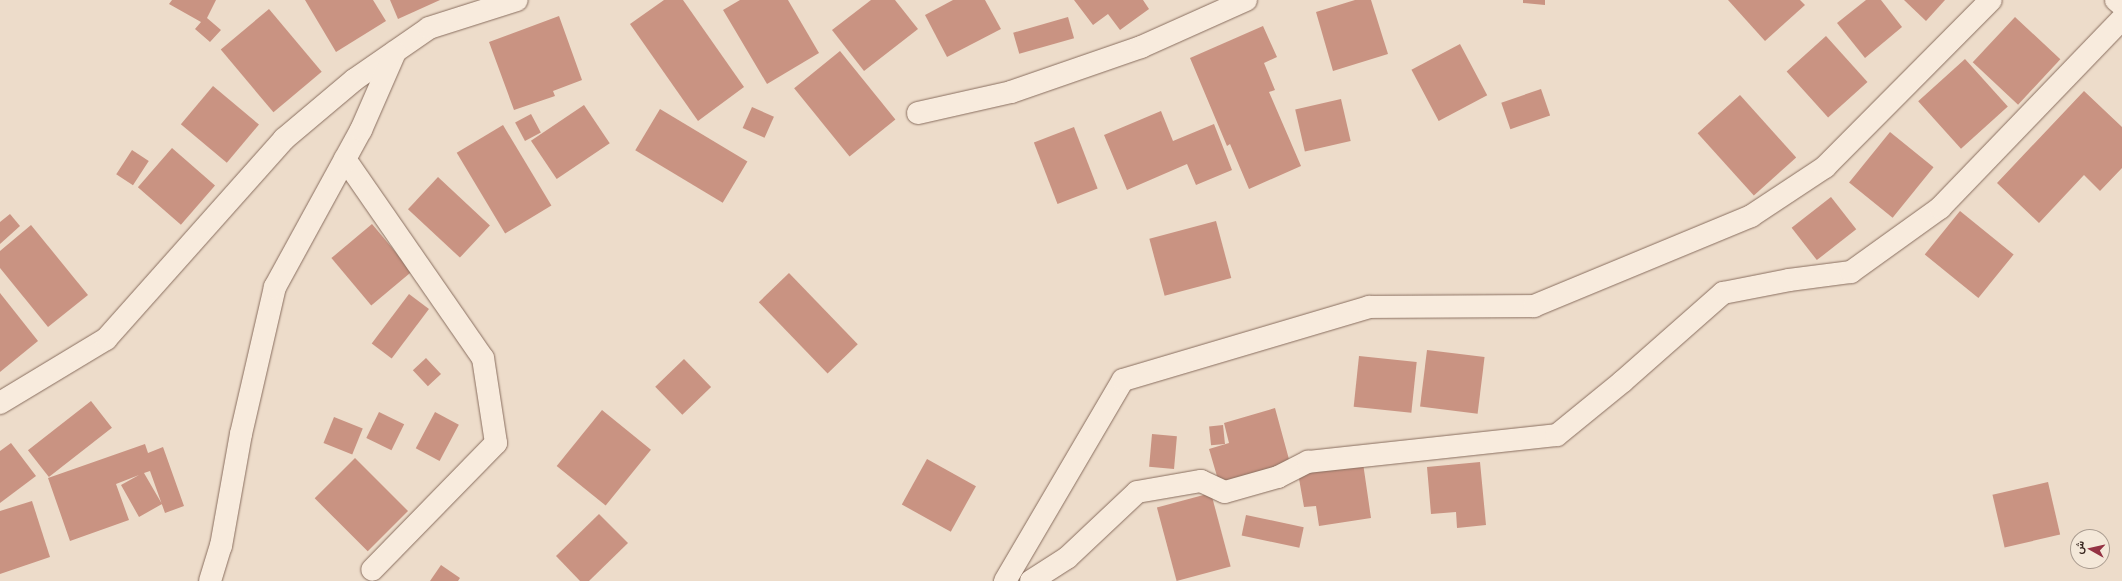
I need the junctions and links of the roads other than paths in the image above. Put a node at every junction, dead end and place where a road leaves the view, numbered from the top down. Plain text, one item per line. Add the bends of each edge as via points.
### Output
1 (517, 0) edge
2 (1246, 0) edge
3 (1991, 0) edge
4 (2116, 0) edge
5 (2122, 5) edge
6 (2122, 19) edge
7 (395, 52) junction
8 (918, 113) dead end
9 (345, 159) junction
10 (0, 403) edge
11 (372, 570) dead end
12 (210, 581) edge
13 (1005, 581) edge
14 (1032, 581) edge

1 - 7 street via 429,28
2 - 8 street via 1141,47 1011,92
3 - 13 street via 1825,167 1751,216 1534,306 1369,307 1123,380
4 - 5 street
6 - 14 street via 1940,208 1852,272 1789,280 1723,293 1557,435 1308,462 1278,477 1225,492 1201,481 1137,492 1067,558
7 - 9 street via 361,130
7 - 10 street via 354,80 284,139 106,339
9 - 11 street via 482,358 496,443
9 - 12 street via 275,287 241,434 221,546

